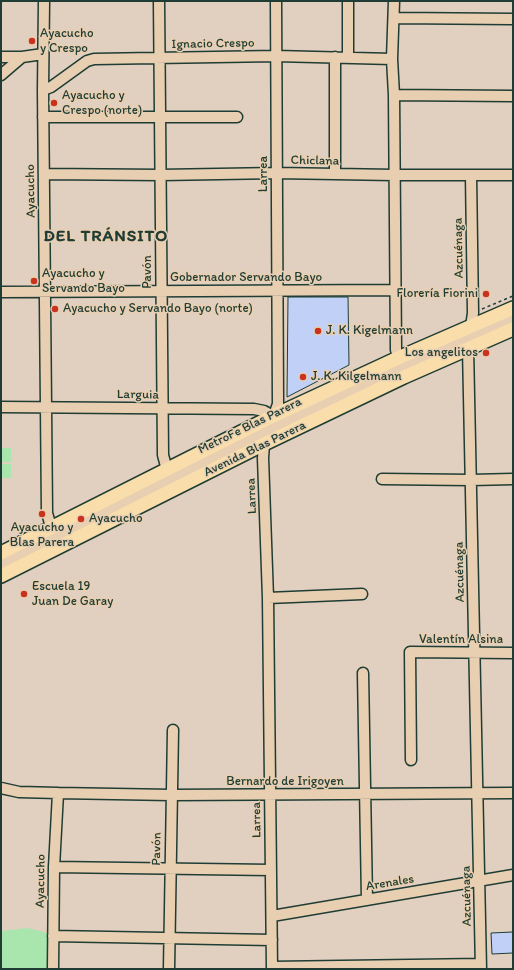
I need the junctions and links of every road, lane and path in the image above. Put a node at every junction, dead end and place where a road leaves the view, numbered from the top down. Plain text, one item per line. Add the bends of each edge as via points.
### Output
1 (44, 1) edge
2 (160, 1) edge
3 (276, 1) edge
4 (348, 1) edge
5 (394, 1) edge
6 (394, 18) junction
7 (513, 19) edge
8 (43, 54) junction
9 (276, 56) junction
10 (1, 57) edge
11 (22, 57) junction
12 (335, 57) junction
13 (348, 57) junction
14 (160, 58) junction
15 (392, 59) junction
16 (1, 76) edge
17 (43, 90) junction
18 (394, 95) junction
19 (513, 96) edge
20 (237, 116) dead end
21 (43, 117) junction
22 (161, 118) junction
23 (277, 173) junction
24 (44, 174) junction
25 (335, 174) junction
26 (471, 174) junction
27 (162, 175) junction
28 (394, 175) junction
29 (513, 175) edge
30 (395, 290) junction
31 (278, 291) junction
32 (1, 292) edge
33 (161, 292) junction
34 (45, 293) junction
35 (513, 308) edge
36 (513, 318) edge
37 (513, 329) edge
38 (470, 337) junction
39 (401, 368) junction
40 (1, 407) edge
41 (46, 407) junction
42 (163, 408) junction
43 (273, 416) junction
44 (269, 430) junction
45 (264, 444) junction
46 (167, 470) junction
47 (382, 479) dead end
48 (513, 479) edge
49 (471, 480) junction
50 (55, 538) junction
51 (1, 553) edge
52 (1, 565) edge
53 (1, 576) edge
54 (362, 594) dead end
55 (268, 598) junction
56 (474, 653) junction
57 (513, 653) edge
58 (363, 672) dead end
59 (172, 730) dead end
60 (411, 760) dead end
61 (1, 788) edge
62 (478, 792) junction
63 (58, 793) junction
64 (513, 793) edge
65 (365, 794) junction
66 (270, 795) junction
67 (171, 796) junction
68 (54, 867) junction
69 (170, 868) junction
70 (271, 870) junction
71 (513, 875) edge
72 (479, 882) junction
73 (367, 900) junction
74 (272, 916) junction
75 (54, 936) junction
76 (169, 938) junction
77 (272, 940) junction
78 (481, 966) edge
79 (272, 968) edge
80 (53, 969) edge
81 (169, 969) edge

1 - 8 street, Ayacucho
2 - 14 street, Pavón
3 - 9 street, Larrea
4 - 13 street
5 - 6 street
6 - 7 street
6 - 15 street
8 - 11 street
8 - 17 street, Ayacucho
9 - 12 street, Ignacio Crespo
9 - 14 street, Ignacio Crespo
9 - 23 street, Larrea
10 - 11 street
11 - 16 street
12 - 13 street, Ignacio Crespo
12 - 25 street
13 - 15 street, Ignacio Crespo
14 - 17 street, Ignacio Crespo via 94,59
14 - 22 street, Pavón
15 - 18 street
17 - 21 street, Ayacucho
18 - 19 street
18 - 28 street
20 - 22 street
21 - 22 street
21 - 24 street, Ayacucho
22 - 27 street, Pavón
23 - 25 street, Chiclana
23 - 27 street, Chiclana
23 - 31 street, Larrea
24 - 27 street, Chiclana
24 - 34 street, Ayacucho
25 - 28 street, Chiclana
26 - 28 street, Chiclana
26 - 29 street, Chiclana
26 - 38 street, Azcuénaga via 473,313
27 - 33 street, Pavón
28 - 30 street
30 - 31 street, Gobernador Servando Bayo
30 - 39 street via 396,350
31 - 33 street, Gobernador Servando Bayo
31 - 43 street, Larrea via 278,404
32 - 34 street, Gobernador Servando Bayo
33 - 34 street, Gobernador Servando Bayo
33 - 42 street, Pavón
34 - 41 street, Ayacucho
35 - 38 main road, Avenida Blas Parera
36 - 38 street
37 - 38 main road, Avenida Blas Parera
38 - 39 main road, Avenida Blas Parera
38 - 39 main road, Avenida Blas Parera
38 - 49 street, Azcuénaga
39 - 43 main road, Avenida Blas Parera
39 - 44 street, MetroFe Blas Parera
39 - 45 main road, Avenida Blas Parera
40 - 41 street, Larguia
41 - 42 street, Larguia
41 - 50 street, Ayacucho via 47,513
42 - 43 street, Larguia via 254,409
42 - 46 street, Pavón via 162,455
43 - 44 street, Larrea
43 - 46 main road, Avenida Blas Parera
44 - 45 street, Larrea
44 - 50 street, MetroFe Blas Parera
45 - 50 main road, Avenida Blas Parera
45 - 55 street, Larrea
46 - 50 main road, Avenida Blas Parera
47 - 49 street
48 - 49 street
49 - 56 street, Azcuénaga
50 - 51 main road, Avenida Blas Parera
50 - 52 street, MetroFe Blas Parera
50 - 53 main road, Avenida Blas Parera
54 - 55 street
55 - 66 street, Larrea
56 - 57 street, Valentín Alsina
56 - 60 street, Valentín Alsina via 410,652
56 - 62 street, Azcuénaga
58 - 65 street
59 - 67 street, Pavón
61 - 63 street, Bernardo de Irigoyen via 19,792
62 - 64 street, Bernardo de Irigoyen
62 - 65 street, Bernardo de Irigoyen
62 - 72 street, Azcuénaga
63 - 67 street, Bernardo de Irigoyen
63 - 68 street, Ayacucho
65 - 66 street, Bernardo de Irigoyen
65 - 73 street
66 - 67 street, Bernardo de Irigoyen
66 - 70 street, Larrea
67 - 69 street, Pavón
68 - 69 street
68 - 75 street, Ayacucho
69 - 70 street
69 - 76 street, Pavón
70 - 74 street, Larrea
71 - 72 street, Arenales
72 - 73 street, Arenales
72 - 78 street, Azcuénaga
73 - 74 street, Arenales
74 - 77 street, Larrea
75 - 76 street
75 - 80 street, Ayacucho
76 - 77 street
76 - 81 street, Pavón
77 - 79 street, Larrea
78 - 79 street

